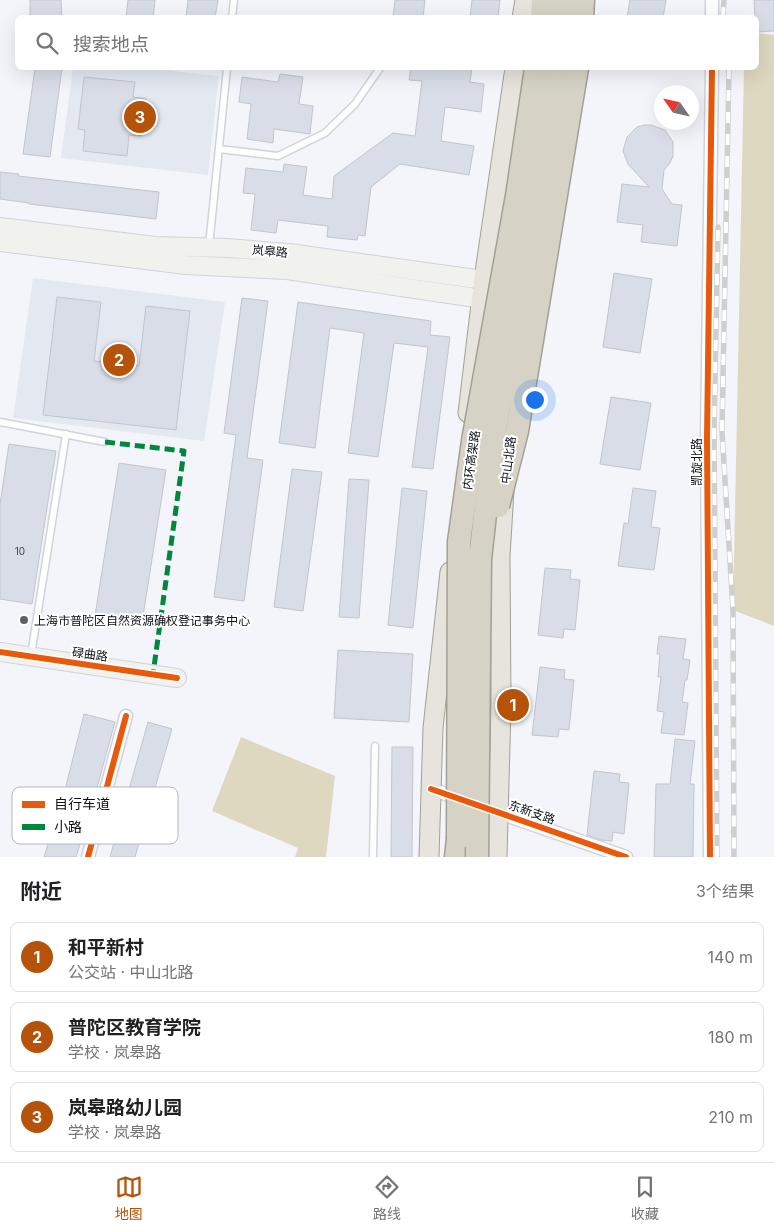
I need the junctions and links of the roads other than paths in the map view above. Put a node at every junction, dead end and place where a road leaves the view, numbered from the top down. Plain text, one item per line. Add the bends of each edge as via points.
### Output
1 (234, 0) edge
2 (525, 0) edge
3 (543, 0) edge
4 (563, 0) edge
5 (582, 0) edge
6 (712, 0) edge
7 (232, 15) edge
8 (522, 15) edge
9 (542, 15) edge
10 (562, 15) edge
11 (580, 15) edge
12 (712, 15) edge
13 (227, 70) edge
14 (379, 70) edge
15 (515, 70) edge
16 (536, 70) edge
17 (556, 70) edge
18 (572, 70) edge
19 (576, 70) edge
20 (712, 70) edge
21 (219, 149) junction
22 (1, 240) edge
23 (209, 248) junction
24 (484, 279) junction
25 (538, 288) junction
26 (481, 298) junction
27 (534, 307) junction
28 (0, 422) edge
29 (66, 434) junction
30 (106, 442) dead end
31 (480, 559) junction
32 (0, 652) edge
33 (31, 656) junction
34 (177, 678) dead end
35 (126, 716) dead end
36 (375, 746) dead end
37 (107, 787) edge
38 (431, 789) junction
39 (498, 812) junction
40 (92, 844) edge
41 (457, 851) edge
42 (88, 857) edge
43 (373, 857) edge
44 (429, 857) edge
45 (477, 857) edge
46 (497, 857) edge
47 (626, 857) edge
48 (710, 857) edge

1 - 7 lane
2 - 8 main road
3 - 9 highway
4 - 10 highway
5 - 11 highway
6 - 12 street
13 - 21 lane
14 - 21 lane via 355,104 325,133 278,156
15 - 24 main road
16 - 41 highway, 内环高架路, bridge via 517,196 473,440 459,542
17 - 31 highway, 内环高架路, bridge via 494,434
18 - 25 main road, 中山北路
19 - 31 highway, bridge via 517,431 498,506
20 - 48 street, 凯旋北路 via 707,428
21 - 23 lane
22 - 23 main road, 岚皋路
22 - 26 main road, 岚皋路 via 186,265 286,270
23 - 24 main road, 岚皋路 via 289,253
24 - 25 main road, 岚皋路
24 - 26 main road
25 - 27 main road, 中山北路
26 - 27 main road, 岚皋路
26 - 38 main road via 433,728
27 - 39 main road, 中山北路 via 508,445 503,503
28 - 29 lane
29 - 30 lane
29 - 33 lane
31 - 45 highway, 内环高架路, bridge
32 - 33 main road, 碌曲路
33 - 34 main road, 碌曲路
35 - 37 street
36 - 43 lane
38 - 39 street, 东新支路
38 - 44 main road
39 - 46 main road, 中山北路
39 - 47 street, 东新支路
40 - 42 street

